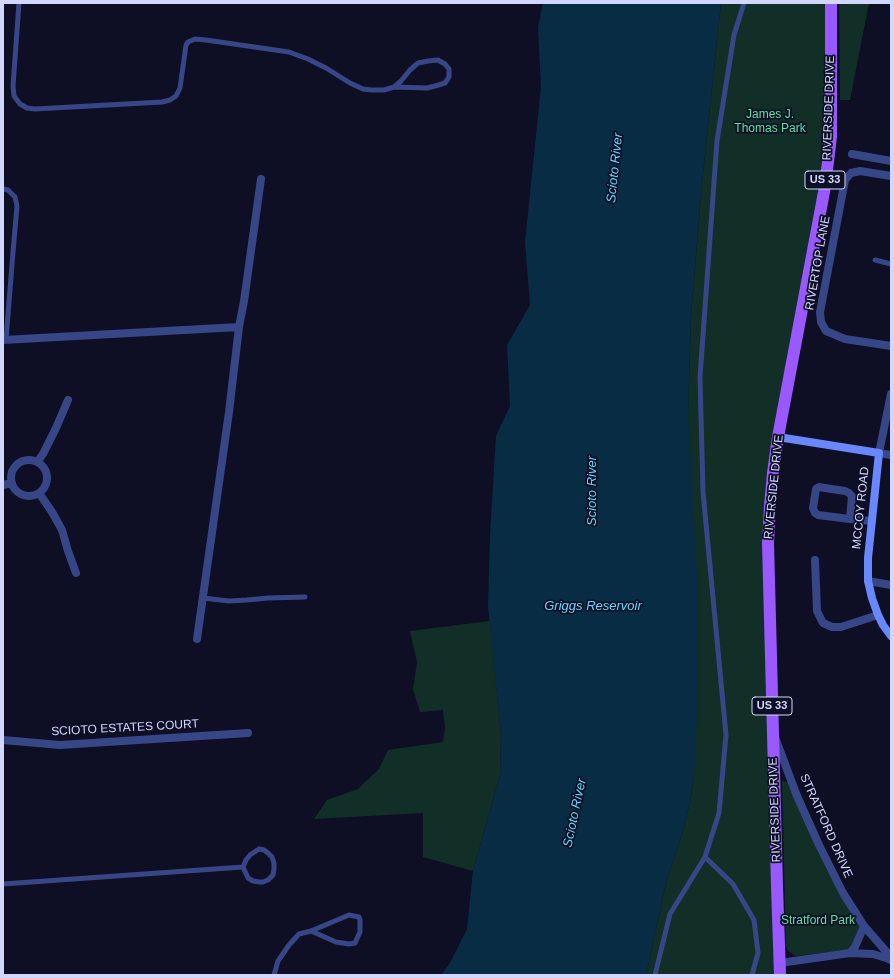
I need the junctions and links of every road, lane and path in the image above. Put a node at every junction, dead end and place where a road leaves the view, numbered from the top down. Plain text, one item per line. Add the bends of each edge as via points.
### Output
1 (19, 3) edge
2 (744, 3) edge
3 (831, 3) edge
4 (394, 88) junction
5 (852, 154) dead end
6 (891, 162) edge
7 (891, 176) edge
8 (261, 179) dead end
9 (3, 189) edge
10 (875, 260) dead end
11 (891, 264) edge
12 (239, 327) junction
13 (5, 340) edge
14 (891, 346) edge
15 (891, 394) edge
16 (68, 400) dead end
17 (778, 437) junction
18 (879, 454) junction
19 (891, 455) edge
20 (38, 461) junction
21 (12, 483) junction
22 (3, 484) edge
23 (40, 493) junction
24 (850, 519) junction
25 (872, 522) junction
26 (815, 560) dead end
27 (76, 573) dead end
28 (868, 581) junction
29 (891, 585) edge
30 (305, 597) dead end
31 (203, 598) junction
32 (878, 615) junction
33 (891, 636) edge
34 (197, 639) dead end
35 (248, 733) dead end
36 (773, 733) junction
37 (3, 740) edge
38 (705, 857) junction
39 (243, 867) junction
40 (3, 884) edge
41 (864, 926) junction
42 (311, 931) junction
43 (850, 953) junction
44 (891, 959) edge
45 (780, 969) edge
46 (274, 975) edge
47 (655, 975) edge
48 (752, 975) edge

1 - 4 lane via 13,86 14,96 27,108 170,100 176,96 180,88 186,45 195,39 289,52 308,59 363,89
2 - 38 lane via 734,35 716,141 700,377 702,492 726,735 719,813
3 - 17 main road, RIVERSIDE DRIVE / US 33 via 831,136 828,162
4 - 4 lane via 418,63 438,60 449,69 449,77 445,83 427,88
5 - 6 street
7 - 14 street, RIVERTOP LANE via 860,171 851,173 845,180 820,312 821,322 826,331 845,339
8 - 12 street
9 - 13 lane via 15,197 17,206
10 - 11 lane
12 - 13 street
12 - 31 street
15 - 18 street
16 - 20 street
17 - 18 main road, MCCOY ROAD
17 - 36 main road, RIVERSIDE DRIVE / US 33 via 770,499 768,543
18 - 19 street
18 - 25 main road, MCCOY ROAD
20 - 21 street via 27,459 18,464 12,472
20 - 23 street via 46,469 48,479
21 - 22 street
21 - 23 street via 23,495
23 - 27 street via 62,530
24 - 24 street via 818,515 814,512 816,489 825,488 849,493 852,496
24 - 25 street
25 - 28 main road, MCCOY ROAD
26 - 32 street via 817,611 824,623 832,627 841,627
28 - 29 street
28 - 32 main road, MCCOY ROAD
30 - 31 lane via 229,601
31 - 34 street
32 - 33 main road, MCCOY ROAD
35 - 37 street, SCIOTO ESTATES COURT via 60,745
36 - 41 street, STRATFORD DRIVE via 819,845 843,893
36 - 45 main road, RIVERSIDE DRIVE / US 33
38 - 47 lane via 670,914
38 - 48 lane via 733,884 754,920 758,953
39 - 39 lane via 248,878 259,882 268,880 274,869 272,857 259,849 250,855
39 - 40 lane
41 - 43 street
41 - 44 street, STRATFORD DRIVE
42 - 42 lane via 349,915 359,917 360,920 360,932 355,943 336,942
42 - 46 lane via 299,934 289,945 278,961
43 - 44 street, STRATFORD DRIVE via 873,954
43 - 45 street, STRATFORD DRIVE

